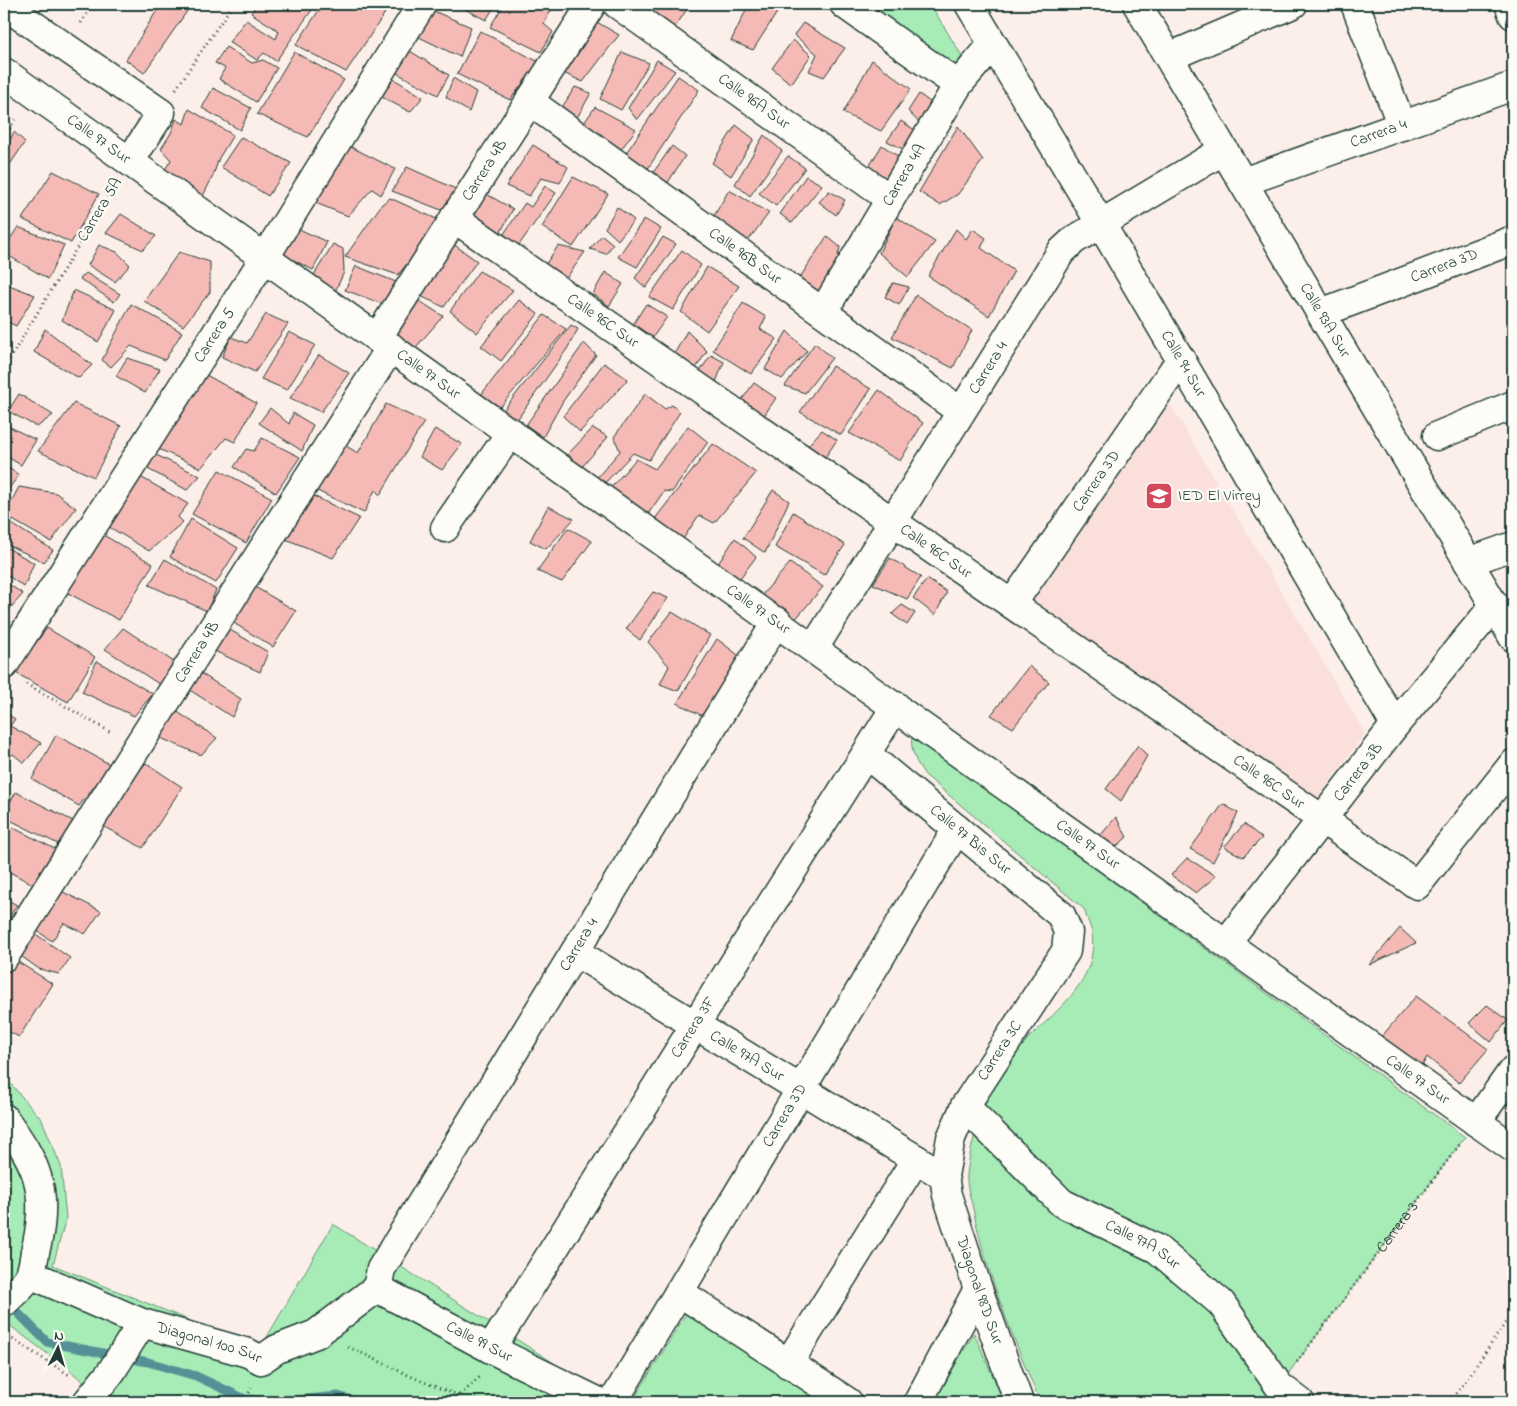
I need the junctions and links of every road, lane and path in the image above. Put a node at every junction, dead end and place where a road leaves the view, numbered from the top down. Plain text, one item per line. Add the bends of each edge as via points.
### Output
1 (233, 4) edge
2 (422, 4) edge
3 (592, 4) edge
4 (617, 4) edge
5 (844, 4) edge
6 (968, 4) edge
7 (1137, 4) edge
8 (1293, 4) edge
9 (1355, 4) edge
10 (1509, 4) edge
11 (4, 5) edge
12 (1513, 14) edge
13 (993, 44) junction
14 (1168, 57) junction
15 (4, 72) edge
16 (958, 85) junction
17 (1513, 86) edge
18 (529, 101) junction
19 (161, 113) junction
20 (1402, 126) junction
21 (1224, 150) junction
22 (130, 161) junction
23 (1242, 182) junction
24 (890, 199) junction
25 (454, 218) junction
26 (1101, 224) junction
27 (1513, 240) edge
28 (265, 257) junction
29 (823, 312) junction
30 (1321, 313) junction
31 (384, 342) junction
32 (1181, 360) junction
33 (4, 368) edge
34 (1513, 405) edge
35 (960, 412) junction
36 (511, 432) junction
37 (1437, 436) dead end
38 (892, 522) junction
39 (444, 528) dead end
40 (1513, 546) edge
41 (1468, 562) junction
42 (1012, 604) junction
43 (1495, 605) junction
44 (777, 621) junction
45 (1513, 636) edge
46 (814, 648) junction
47 (12, 673) edge
48 (896, 706) junction
49 (1396, 725) junction
50 (137, 748) junction
51 (866, 754) junction
52 (1513, 764) edge
53 (1322, 819) junction
54 (957, 829) junction
55 (1068, 932) joint
56 (1226, 943) junction
57 (575, 952) junction
58 (4, 957) edge
59 (695, 1025) junction
60 (1513, 1070) edge
61 (802, 1090) junction
62 (965, 1106) junction
63 (4, 1118) edge
64 (1476, 1122) junction
65 (1513, 1148) edge
66 (916, 1159) junction
67 (944, 1176) junction
68 (379, 1278) junction
69 (18, 1287) edge
70 (978, 1289) junction
71 (679, 1292) junction
72 (1513, 1312) edge
73 (137, 1330) junction
74 (4, 1334) edge
75 (316, 1334) junction
76 (498, 1352) junction
77 (788, 1364) junction
78 (1279, 1386) junction
79 (98, 1389) edge
80 (460, 1395) junction
81 (453, 1402) edge
82 (599, 1402) edge
83 (613, 1402) edge
84 (848, 1402) edge
85 (918, 1402) edge
86 (1019, 1402) edge
87 (1300, 1402) edge
88 (1451, 1402) edge

1 - 19 path
2 - 28 street, Carrera 5
3 - 18 street, Carrera 4B
4 - 24 street, Calle 96A Sur
5 - 16 street
6 - 13 street, Calle 94 Sur
7 - 14 street, Calle 93A Sur
8 - 14 street
9 - 20 street
10 - 12 street
11 - 19 street
13 - 16 street, Carrera 4A
13 - 26 street, Calle 94 Sur
14 - 21 street, Calle 93A Sur
15 - 22 street, Calle 97 Sur
16 - 24 street, Carrera 4A
17 - 20 street, Carrera 4
18 - 25 street, Carrera 4B
18 - 29 street, Calle 96B Sur
19 - 22 street, Carrera 5A
20 - 23 street, Carrera 4
21 - 23 street, Calle 93A Sur
21 - 26 street, Carrera 4
22 - 28 street, Calle 97 Sur
22 - 33 path, Carrera 5A
23 - 30 street, Calle 93A Sur
24 - 29 street, Carrera 4A
25 - 31 street, Carrera 4B
25 - 38 street, Calle 96C Sur
26 - 32 street, Calle 94 Sur
26 - 35 street, Carrera 4 via 1061,252
27 - 30 street, Carrera 3D
28 - 31 street, Calle 97 Sur
28 - 47 street, Carrera 5
29 - 35 street, Calle 96B Sur
30 - 41 street, Calle 93A Sur
31 - 36 street, Calle 97 Sur
31 - 50 street, Carrera 4B
32 - 42 street, Carrera 3D
32 - 49 street, Calle 94 Sur
34 - 37 street
35 - 38 street, Carrera 4
36 - 39 street
36 - 44 street, Calle 97 Sur
38 - 42 street, Calle 96C Sur
38 - 46 street, Carrera 4
40 - 41 street
41 - 43 street, Calle 93A Sur
42 - 53 street, Calle 96C Sur
43 - 45 street, Calle 93A Sur
43 - 49 street, Carrera 3B
44 - 46 street, Calle 97 Sur
44 - 57 street, Carrera 4
46 - 48 street, Calle 97 Sur
47 - 50 path
48 - 51 street, Carrera 3F
48 - 56 street, Calle 97 Sur
49 - 53 street, Carrera 3B
50 - 58 street, Carrera 4B
51 - 54 street, Calle 97 Bis Sur
51 - 59 street, Carrera 3F
52 - 53 street, Calle 96C Sur via 1418,885
53 - 56 street, Carrera 3B
54 - 55 street, Calle 97 Bis Sur via 1061,915
54 - 61 street, Carrera 3D
55 - 62 street, Carrera 3C via 1066,951
56 - 64 street, Calle 97 Sur
57 - 59 street, Calle 97A Sur
57 - 68 street, Carrera 4
59 - 61 street, Calle 97A Sur
59 - 76 street, Carrera 3F
60 - 64 street
61 - 66 street, Calle 97A Sur
61 - 71 street, Carrera 3D
62 - 67 street, Carrera 3C via 951,1138
62 - 78 street, Calle 97A Sur via 1062,1203 1157,1249 1221,1303
63 - 69 street via 28,1151 39,1178 42,1204 38,1235
64 - 65 street, Calle 97 Sur
64 - 78 path, Carrera 3
66 - 67 street, Calle 97A Sur
66 - 77 street
67 - 70 street, Diagonal 98D Sur
68 - 75 street, Diagonal 100 Sur
68 - 76 street, Calle 99 Sur
69 - 73 street, Diagonal 100 Sur
70 - 85 street
70 - 86 street, Diagonal 98D Sur
71 - 77 street
71 - 83 street, Carrera 3D
72 - 88 path
73 - 75 street, Diagonal 100 Sur via 248,1353 261,1360 277,1349
73 - 79 street
74 - 79 path
75 - 80 path via 431,1386
76 - 80 path
76 - 82 street, Calle 99 Sur
77 - 84 street
78 - 87 street, Calle 97A Sur
80 - 81 path

